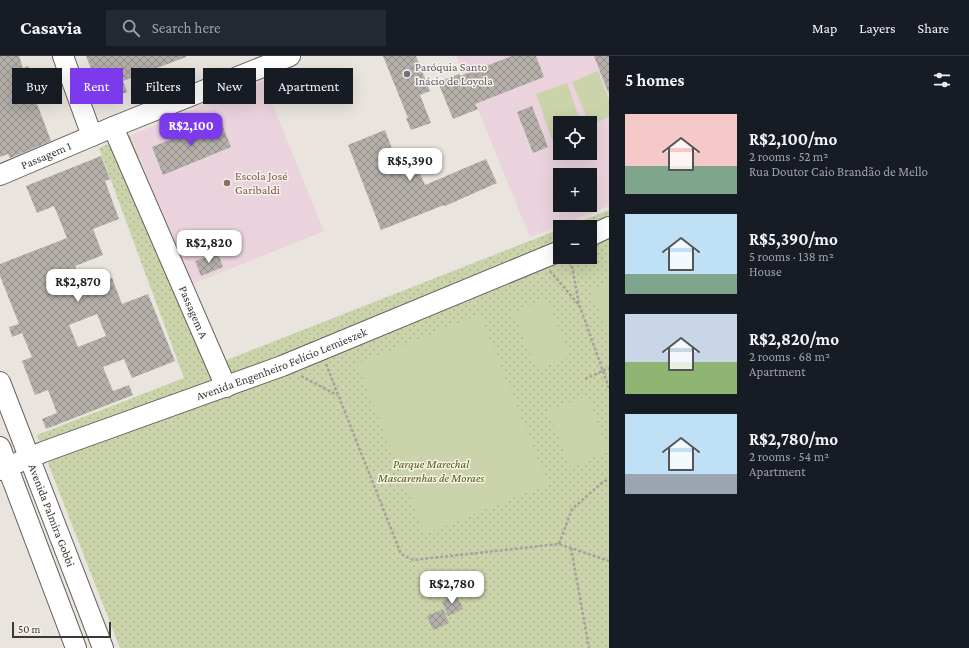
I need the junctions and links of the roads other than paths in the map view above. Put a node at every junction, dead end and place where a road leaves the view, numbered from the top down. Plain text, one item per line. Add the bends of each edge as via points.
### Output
1 (63, 56) edge
2 (290, 56) edge
3 (113, 127) junction
4 (92, 136) junction
5 (0, 175) edge
6 (609, 227) edge
7 (597, 233) edge
8 (553, 254) edge
9 (0, 382) edge
10 (226, 387) junction
11 (9, 431) edge
12 (0, 448) edge
13 (30, 459) junction
14 (4, 469) edge
15 (76, 648) edge
16 (103, 648) edge

1 - 4 street
2 - 3 street, Passagem 1
3 - 4 street, Passagem 1
3 - 10 street, Passagem A
4 - 5 street, Passagem 1
6 - 7 street
8 - 10 street, Avenida Engenheiro Felício Lemieszek
9 - 11 street, Avenida Palmira Gobbi
10 - 13 street, Avenida Engenheiro Felício Lemieszek via 43,452
11 - 13 street, Avenida Palmira Gobbi
12 - 14 street, Avenida Palmira Gobbi
13 - 14 street, Avenida Engenheiro Felício Lemieszek
13 - 16 street, Avenida Palmira Gobbi
14 - 15 street, Avenida Palmira Gobbi

